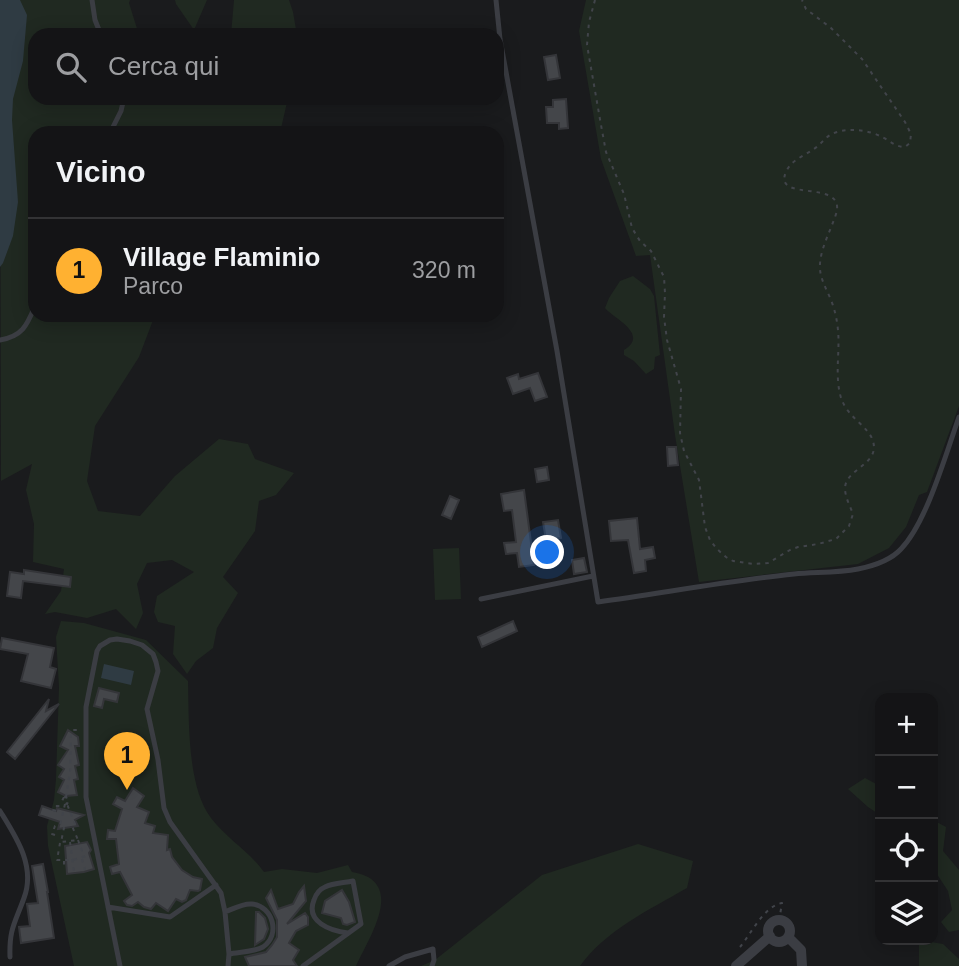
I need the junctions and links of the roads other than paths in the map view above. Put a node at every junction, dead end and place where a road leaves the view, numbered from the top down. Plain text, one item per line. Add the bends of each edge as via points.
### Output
1 (92, 0) edge
2 (496, 0) edge
3 (98, 28) edge
4 (499, 28) edge
5 (504, 61) edge
6 (122, 105) edge
7 (114, 126) edge
8 (28, 322) edge
9 (0, 340) edge
10 (959, 417) edge
11 (593, 576) junction
12 (481, 599) dead end
13 (0, 811) edge
14 (216, 885) junction
15 (108, 906) junction
16 (225, 912) junction
17 (348, 933) junction
18 (770, 936) junction
19 (788, 937) junction
20 (229, 954) junction
21 (10, 957) dead end
22 (120, 966) edge
23 (228, 966) edge
24 (303, 966) edge
25 (389, 966) edge
26 (432, 966) edge
27 (736, 966) edge
28 (802, 966) edge

1 - 3 lane
2 - 4 lane
5 - 11 lane via 558,351
6 - 7 lane
8 - 9 lane via 22,332
10 - 11 lane via 915,531 893,556 878,563 598,602
11 - 12 lane
13 - 21 lane via 24,851 27,882 12,928
14 - 15 lane via 170,918
14 - 15 lane via 164,808 147,709 158,671 153,654 135,642 110,640 97,651 86,707 86,797
14 - 16 lane
15 - 22 lane
16 - 20 lane
16 - 20 lane via 251,904 265,910 273,923 271,937 262,947
17 - 17 lane via 361,924 353,881 322,888 312,908 326,928
17 - 24 lane
18 - 19 street via 779,942
18 - 19 street via 770,926 779,921 789,926
18 - 27 street
19 - 28 street via 802,950
20 - 23 lane
25 - 26 lane via 433,949

